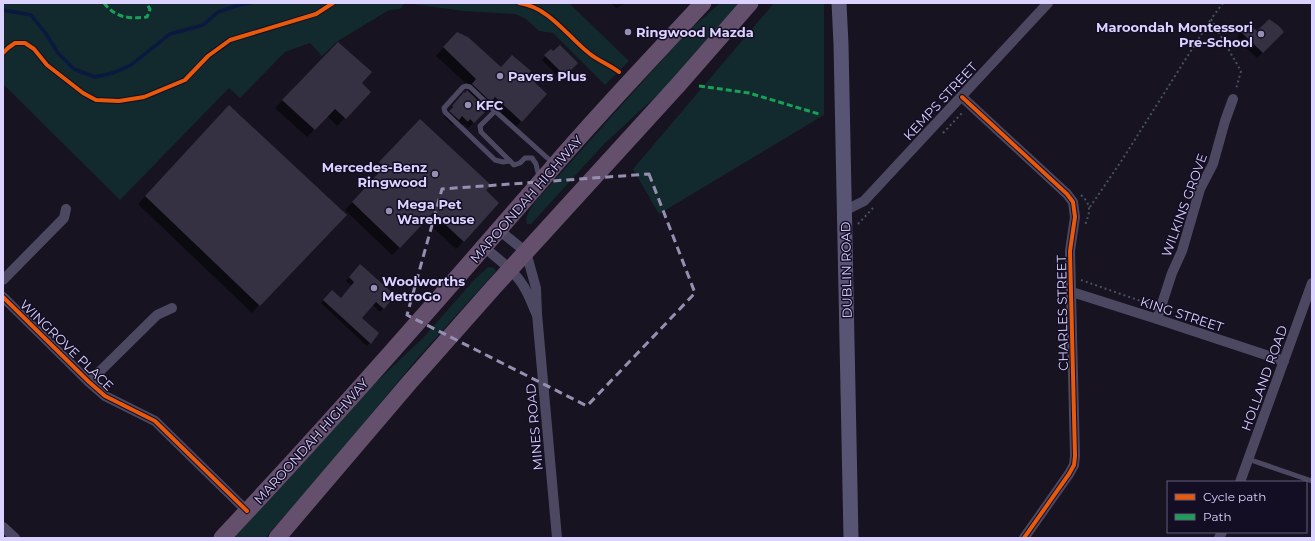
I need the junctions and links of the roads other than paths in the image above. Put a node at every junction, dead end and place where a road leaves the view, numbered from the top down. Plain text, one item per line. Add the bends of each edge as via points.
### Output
1 (703, 3) edge
2 (750, 3) edge
3 (839, 3) edge
4 (1048, 3) edge
5 (962, 96) junction
6 (1233, 99) road end
7 (495, 110) junction
8 (510, 161) junction
9 (555, 165) junction
10 (540, 182) junction
11 (66, 209) dead end
12 (844, 210) junction
13 (499, 230) junction
14 (484, 247) junction
15 (526, 252) junction
16 (509, 269) junction
17 (3, 280) edge
18 (1312, 283) edge
19 (1072, 292) junction
20 (3, 297) edge
21 (172, 308) dead end
22 (537, 314) junction
23 (1157, 319) junction
24 (1284, 361) junction
25 (89, 382) junction
26 (1248, 459) junction
27 (1240, 481) edge
28 (1312, 482) edge
29 (247, 511) junction
30 (3, 526) edge
31 (15, 538) edge
32 (222, 538) edge
33 (278, 538) edge
34 (557, 538) edge
35 (851, 538) edge
36 (860, 538) edge
37 (1024, 538) edge

1 - 9 highway, MAROONDAH HIGHWAY
2 - 15 highway
3 - 12 main road, DUBLIN ROAD
4 - 5 street, KEMPS STREET
5 - 12 street, KEMPS STREET via 864,201
5 - 19 street, CHARLES STREET via 1073,202 1075,217 1070,251
6 - 23 street, WILKINS GROVE via 1220,144 1200,190
7 - 8 lane via 480,126 480,132
7 - 8 lane via 466,86 444,108 445,112 495,160
7 - 9 lane
8 - 10 lane via 514,165 525,158 532,158
9 - 10 highway, MAROONDAH HIGHWAY
10 - 13 highway, MAROONDAH HIGHWAY
11 - 17 street via 64,218
12 - 35 main road, DUBLIN ROAD
13 - 14 highway, MAROONDAH HIGHWAY
13 - 15 street
14 - 16 street, MINES ROAD
14 - 29 highway, MAROONDAH HIGHWAY via 319,435
15 - 16 highway
15 - 22 street, MINES ROAD via 534,276
16 - 22 street, MINES ROAD via 524,287
16 - 33 highway
18 - 24 street, HOLLAND ROAD
19 - 23 street, KING STREET
19 - 37 street, CHARLES STREET via 1074,465
20 - 25 street, WINGROVE PLACE
21 - 25 street via 158,315
22 - 34 street, MINES ROAD
23 - 24 street, KING STREET
24 - 26 street, HOLLAND ROAD
25 - 29 street, WINGROVE PLACE via 105,396 155,421
26 - 27 street, HOLLAND ROAD
26 - 28 lane
29 - 32 highway, MAROONDAH HIGHWAY
30 - 31 street
35 - 36 street

